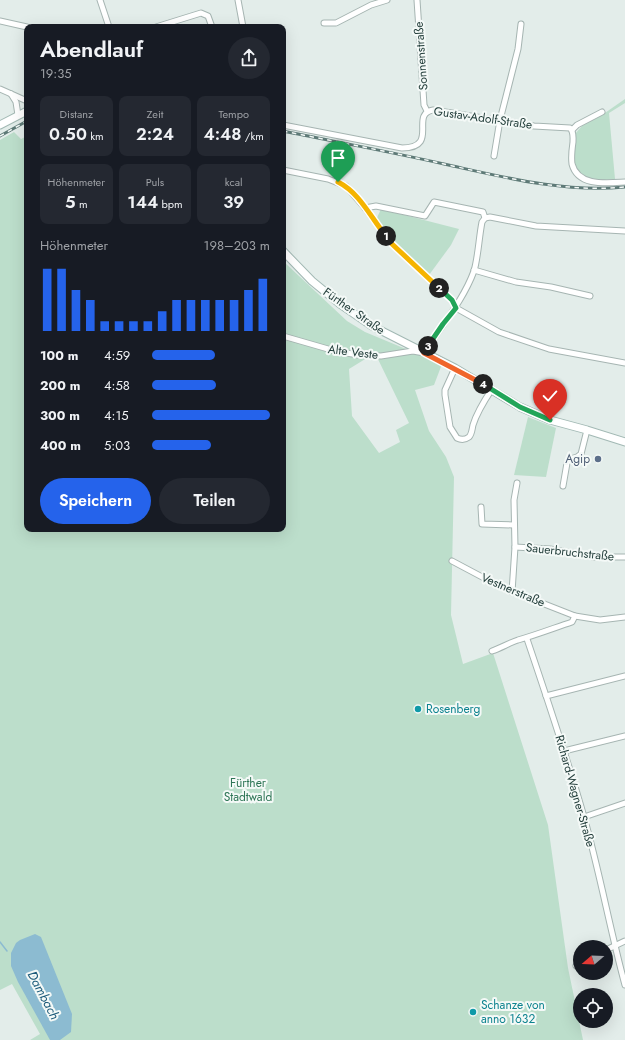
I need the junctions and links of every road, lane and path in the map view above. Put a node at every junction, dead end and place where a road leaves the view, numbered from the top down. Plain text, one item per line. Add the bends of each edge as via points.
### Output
1 (100, 0) edge
2 (238, 0) edge
3 (387, 0) edge
4 (417, 0) edge
5 (0, 21) edge
6 (324, 23) dead end
7 (108, 24) edge
8 (166, 24) edge
9 (211, 24) edge
10 (242, 24) edge
11 (521, 24) dead end
12 (24, 26) edge
13 (0, 89) edge
14 (10, 93) junction
15 (24, 100) edge
16 (24, 101) edge
17 (17, 105) junction
18 (427, 111) junction
19 (24, 112) edge
20 (602, 112) dead end
21 (18, 115) junction
22 (500, 120) junction
23 (0, 126) edge
24 (286, 126) edge
25 (571, 129) junction
26 (494, 156) dead end
27 (286, 171) edge
28 (625, 182) edge
29 (365, 208) junction
30 (485, 218) junction
31 (625, 231) edge
32 (286, 254) edge
33 (474, 270) junction
34 (590, 296) dead end
35 (456, 308) junction
36 (286, 337) edge
37 (424, 353) junction
38 (625, 363) edge
39 (455, 368) junction
40 (492, 389) junction
41 (587, 430) junction
42 (625, 442) edge
43 (517, 483) dead end
44 (563, 486) dead end
45 (481, 506) dead end
46 (514, 525) junction
47 (515, 547) junction
48 (625, 558) edge
49 (452, 561) dead end
50 (512, 592) junction
51 (575, 616) junction
52 (625, 617) edge
53 (527, 639) junction
54 (492, 651) dead end
55 (625, 676) edge
56 (546, 696) junction
57 (625, 736) edge
58 (564, 751) junction
59 (625, 803) edge
60 (584, 817) junction
61 (625, 941) edge
62 (614, 946) junction
63 (625, 985) edge

1 - 7 street
2 - 10 street
3 - 6 street via 371,5 336,23
4 - 18 street, Sonnenstraße via 424,105
5 - 12 street
8 - 9 street via 201,13 208,16
11 - 22 street via 518,49
13 - 14 street
14 - 15 street
14 - 17 street
16 - 17 street
17 - 21 street
18 - 22 street, Gustav-Adolf-Straße
18 - 24 street, Gustav-Adolf-Straße via 423,117 422,139 412,148
19 - 21 main road
20 - 25 street
21 - 23 main road
22 - 25 street, Gustav-Adolf-Straße
22 - 26 street
25 - 28 street via 574,171 587,181
27 - 29 street via 338,182 346,186
29 - 30 street via 376,206 425,216 434,202 482,212
29 - 35 street via 392,244 452,300
30 - 31 street via 536,226
30 - 33 street via 482,222
32 - 37 main road, Fürther Straße via 340,304 372,326
33 - 34 street via 516,282
33 - 35 street
35 - 37 street
35 - 38 street via 499,332 542,347
36 - 37 street, Alte Veste via 329,350 358,355 381,356 413,351
37 - 39 main road, Fürther Straße
39 - 40 main road, Fürther Straße
39 - 40 street via 446,386 445,395 450,427 457,438 463,440 469,437 482,404
40 - 41 main road, Fürther Straße via 520,407 544,418
41 - 42 main road, Fürther Straße
41 - 44 street via 582,454 567,463
43 - 46 street
45 - 46 street via 482,524
46 - 47 street
47 - 48 street, Sauerbruchstraße via 550,549 594,557
47 - 50 street
49 - 50 street, Vestnerstraße
50 - 51 street, Vestnerstraße
51 - 52 street, Vestnerstraße via 600,620
51 - 53 street via 572,622 534,634
53 - 54 street
53 - 56 street, Richard-Wagner-Straße
55 - 56 street
56 - 58 street, Richard-Wagner-Straße
57 - 58 street
58 - 60 street, Richard-Wagner-Straße
59 - 60 street
60 - 62 street, Richard-Wagner-Straße
61 - 62 street
62 - 63 street, Richard-Wagner-Straße

